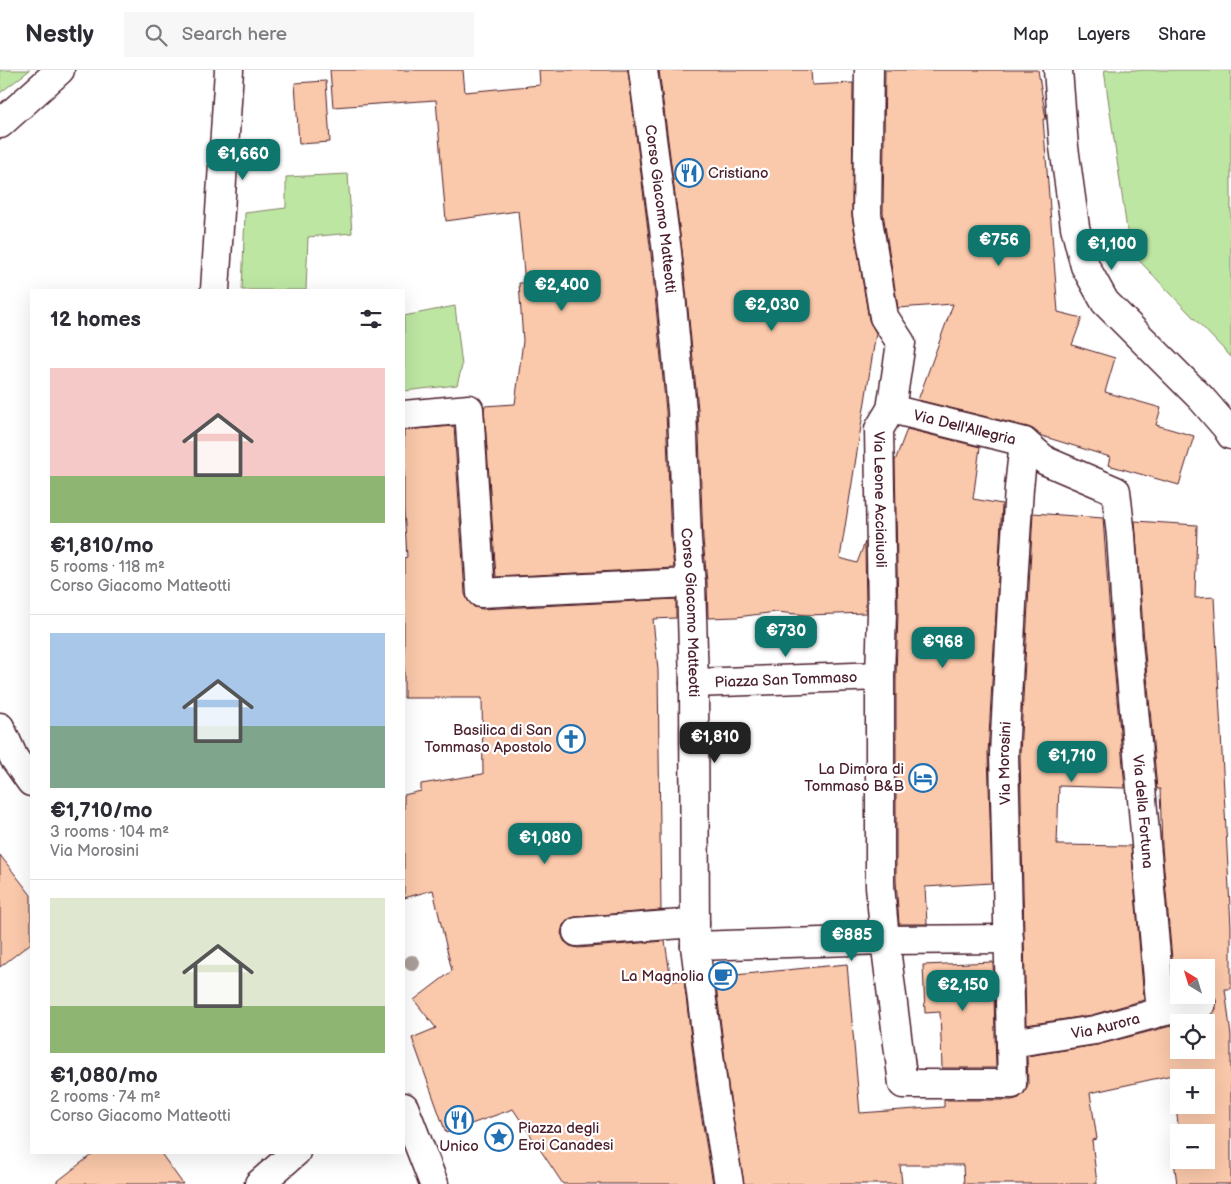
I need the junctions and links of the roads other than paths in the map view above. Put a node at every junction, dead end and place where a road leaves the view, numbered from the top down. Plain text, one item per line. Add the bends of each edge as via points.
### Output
1 (60, 70) edge
2 (229, 70) edge
3 (643, 70) edge
4 (868, 70) edge
5 (1058, 70) edge
6 (0, 124) edge
7 (215, 289) edge
8 (890, 409) junction
9 (405, 415) edge
10 (1231, 435) edge
11 (1024, 442) junction
12 (1116, 491) joint
13 (691, 583) junction
14 (880, 676) junction
15 (694, 683) junction
16 (0, 727) edge
17 (30, 781) edge
18 (577, 932) dead end
19 (695, 935) junction
20 (885, 940) junction
21 (1009, 940) junction
22 (1201, 1004) dead end
23 (1161, 1012) junction
24 (1011, 1043) junction
25 (1012, 1084) joint
26 (405, 1110) edge
27 (294, 1154) edge
28 (431, 1177) edge
29 (259, 1184) edge
30 (729, 1184) edge

1 - 6 street
2 - 7 street
3 - 13 street, Corso Giacomo Matteotti via 667,252 682,410
4 - 8 street, Via Leone Acciaiuoli via 867,214 884,317 902,343
5 - 10 street via 1075,227 1085,266 1104,302 1201,398
8 - 11 street, Via Dell'Allegria
8 - 14 street, Via Leone Acciaiuoli via 879,429
9 - 13 street via 469,409 481,593
11 - 12 street, Via Dell'Allegria via 1046,461
11 - 21 street, Via Morosini via 1004,754
12 - 23 street, Via della Fortuna
13 - 15 street, Corso Giacomo Matteotti
14 - 15 street, Piazza San Tommaso
14 - 20 street, Via Leone Acciaiuoli via 880,886
15 - 19 street, Corso Giacomo Matteotti
16 - 17 street via 14,758
18 - 19 street
19 - 20 street
19 - 30 street, Corso Giacomo Matteotti via 714,1094
20 - 21 street
20 - 25 street, Via Leone Acciaiuoli via 903,1084
21 - 24 street, Via Morosini
22 - 23 street, Via Aurora
23 - 24 street, Via Aurora via 1095,1030
24 - 25 street, Via Morosini
26 - 28 street
27 - 29 street

